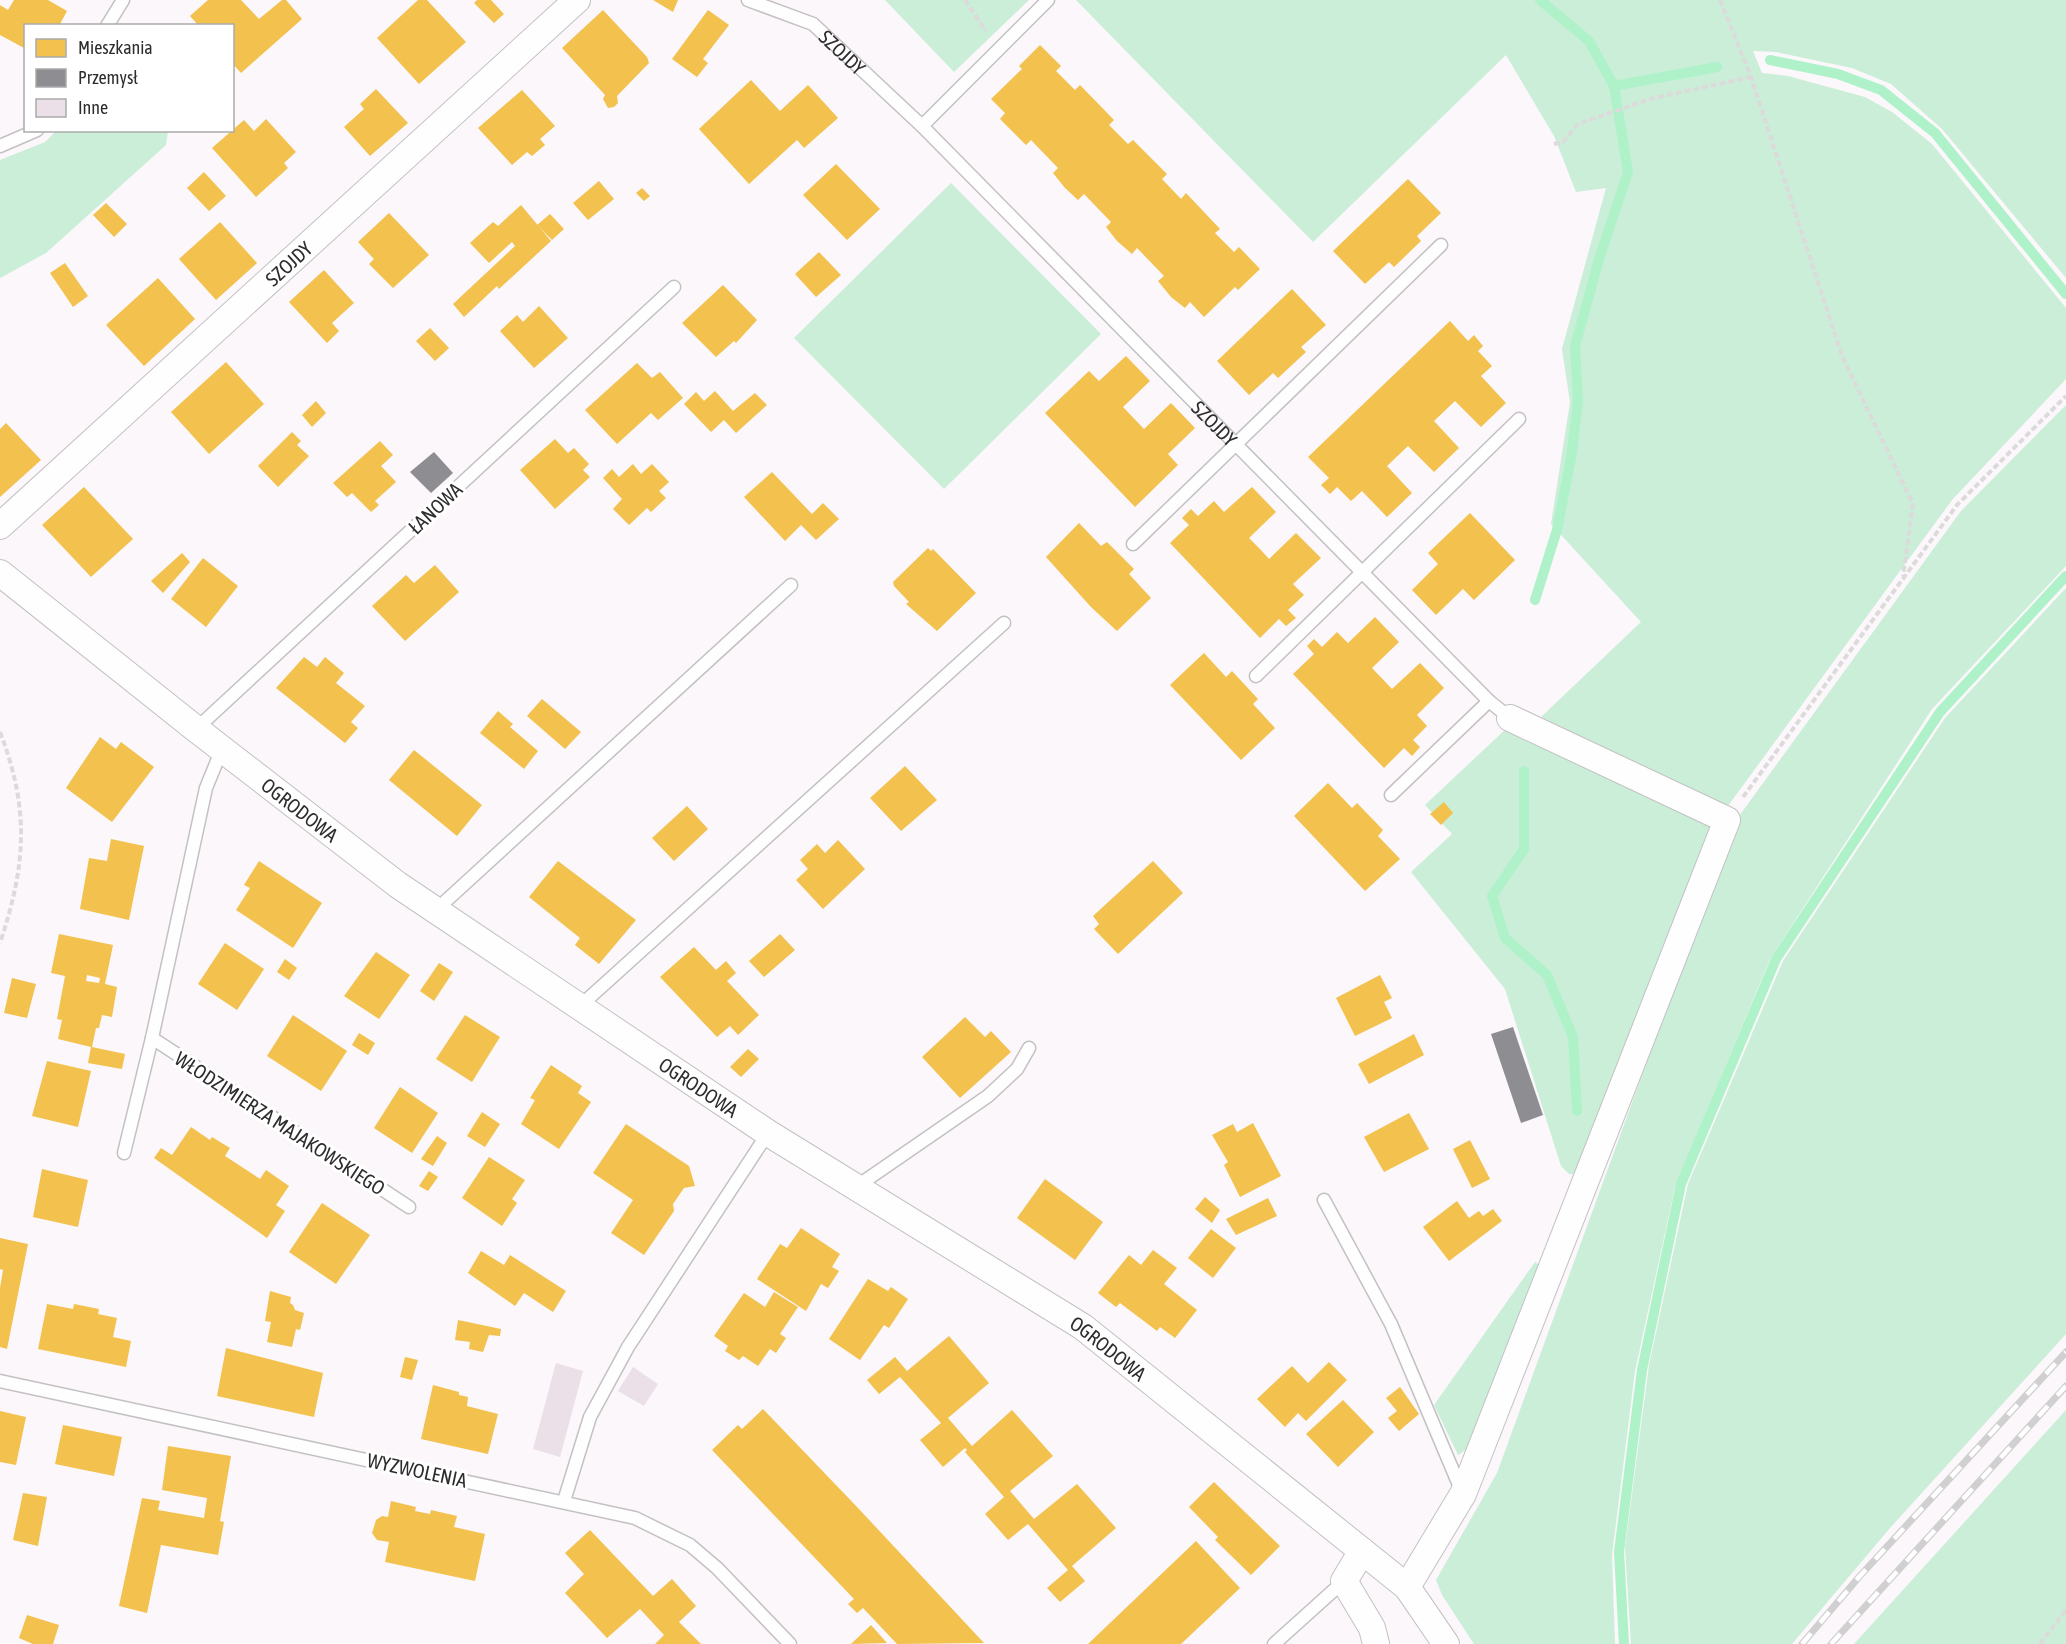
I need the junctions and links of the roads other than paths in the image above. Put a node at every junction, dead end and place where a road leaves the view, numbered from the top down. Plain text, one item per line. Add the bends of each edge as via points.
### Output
1 (123, 0) edge
2 (577, 0) edge
3 (748, 0) edge
4 (1048, 0) edge
5 (108, 24) edge
6 (922, 126) junction
7 (32, 132) edge
8 (0, 146) edge
9 (1441, 245) dead end
10 (674, 288) dead end
11 (1519, 420) dead end
12 (1237, 445) junction
13 (0, 526) edge
14 (1133, 544) dead end
15 (0, 573) edge
16 (1363, 573) junction
17 (791, 585) dead end
18 (1004, 623) dead end
19 (1256, 676) dead end
20 (1489, 701) junction
21 (1510, 718) joint
22 (196, 729) junction
23 (222, 749) junction
24 (1391, 795) dead end
25 (436, 910) junction
26 (579, 1007) junction
27 (152, 1038) junction
28 (1029, 1048) dead end
29 (768, 1133) junction
30 (124, 1153) dead end
31 (856, 1187) junction
32 (1324, 1200) dead end
33 (409, 1207) dead end
34 (0, 1381) edge
35 (1463, 1494) junction
36 (564, 1501) junction
37 (1362, 1551) junction
38 (1344, 1581) junction
39 (1407, 1587) junction
40 (790, 1644) edge
41 (1274, 1644) edge
42 (1376, 1644) edge
43 (1446, 1644) edge

1 - 5 lane
2 - 13 street, SZOJDY
3 - 6 lane, SZOJDY via 813,24
4 - 6 lane
6 - 12 lane, SZOJDY
7 - 8 lane
9 - 12 lane
10 - 22 lane, ŁANOWA
11 - 16 lane
12 - 14 lane
12 - 16 lane, SZOJDY
15 - 22 street, OGRODOWA
16 - 19 lane
16 - 20 lane, SZOJDY
17 - 25 lane
18 - 26 lane
20 - 21 lane, SZOJDY
20 - 24 lane
21 - 35 street via 1727,820
22 - 23 street, OGRODOWA
23 - 25 street, OGRODOWA
23 - 27 lane, WŁODZIMIERZA MAJAKOWSKIEGO via 206,788
25 - 26 street, OGRODOWA
26 - 29 street, OGRODOWA
27 - 30 lane, WŁODZIMIERZA MAJAKOWSKIEGO
27 - 33 lane, WŁODZIMIERZA MAJAKOWSKIEGO
28 - 31 lane via 1017,1069 988,1096
29 - 31 street, OGRODOWA
29 - 36 lane via 606,1384 590,1417
31 - 37 street, OGRODOWA via 1083,1327
32 - 35 lane via 1392,1324
34 - 36 lane, WYZWOLENIA
35 - 39 street
36 - 40 lane, WYZWOLENIA via 635,1518 690,1545
37 - 38 street
37 - 39 street, OGRODOWA
38 - 41 lane
38 - 42 street via 1372,1628
39 - 43 street, OGRODOWA

